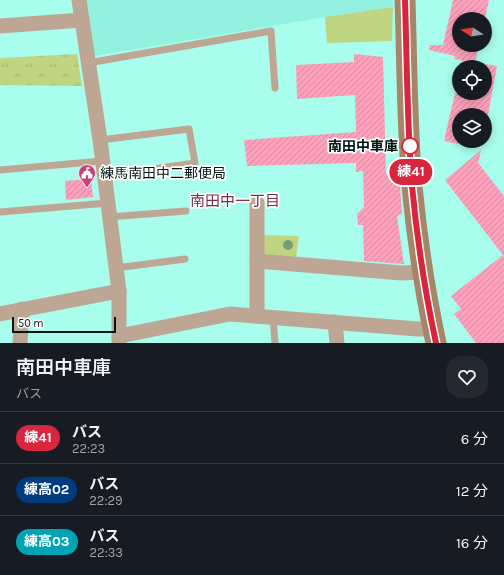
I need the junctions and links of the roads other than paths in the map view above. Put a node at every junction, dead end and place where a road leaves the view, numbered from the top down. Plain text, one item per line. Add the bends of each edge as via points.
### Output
1 (79, 0) edge
2 (405, 0) edge
3 (82, 20) junction
4 (0, 26) edge
5 (88, 63) junction
6 (275, 88) dead end
7 (100, 140) junction
8 (102, 161) junction
9 (0, 170) edge
10 (104, 176) junction
11 (257, 202) dead end
12 (109, 210) junction
13 (186, 211) dead end
14 (0, 212) edge
15 (185, 259) dead end
16 (257, 261) junction
17 (116, 268) junction
18 (423, 272) junction
19 (119, 291) junction
20 (22, 310) junction
21 (0, 314) edge
22 (257, 316) junction
23 (272, 317) junction
24 (335, 322) junction
25 (434, 336) edge
26 (119, 340) edge
27 (20, 343) edge
28 (274, 343) edge
29 (337, 343) edge

1 - 3 street
2 - 18 main road via 412,186
3 - 4 street
3 - 5 street
5 - 6 lane via 271,30
5 - 7 street
7 - 8 street
7 - 10 lane via 189,130 195,163
8 - 9 lane
8 - 10 street
10 - 12 street
11 - 16 street
12 - 13 lane
12 - 14 lane
12 - 17 street
15 - 17 lane
16 - 18 street via 402,273
16 - 22 street
17 - 19 street
18 - 25 main road
19 - 20 street
19 - 26 street
20 - 21 street
20 - 27 street
22 - 23 street
22 - 26 street via 230,314
23 - 24 street
23 - 28 lane
24 - 25 street via 418,329
24 - 29 street

